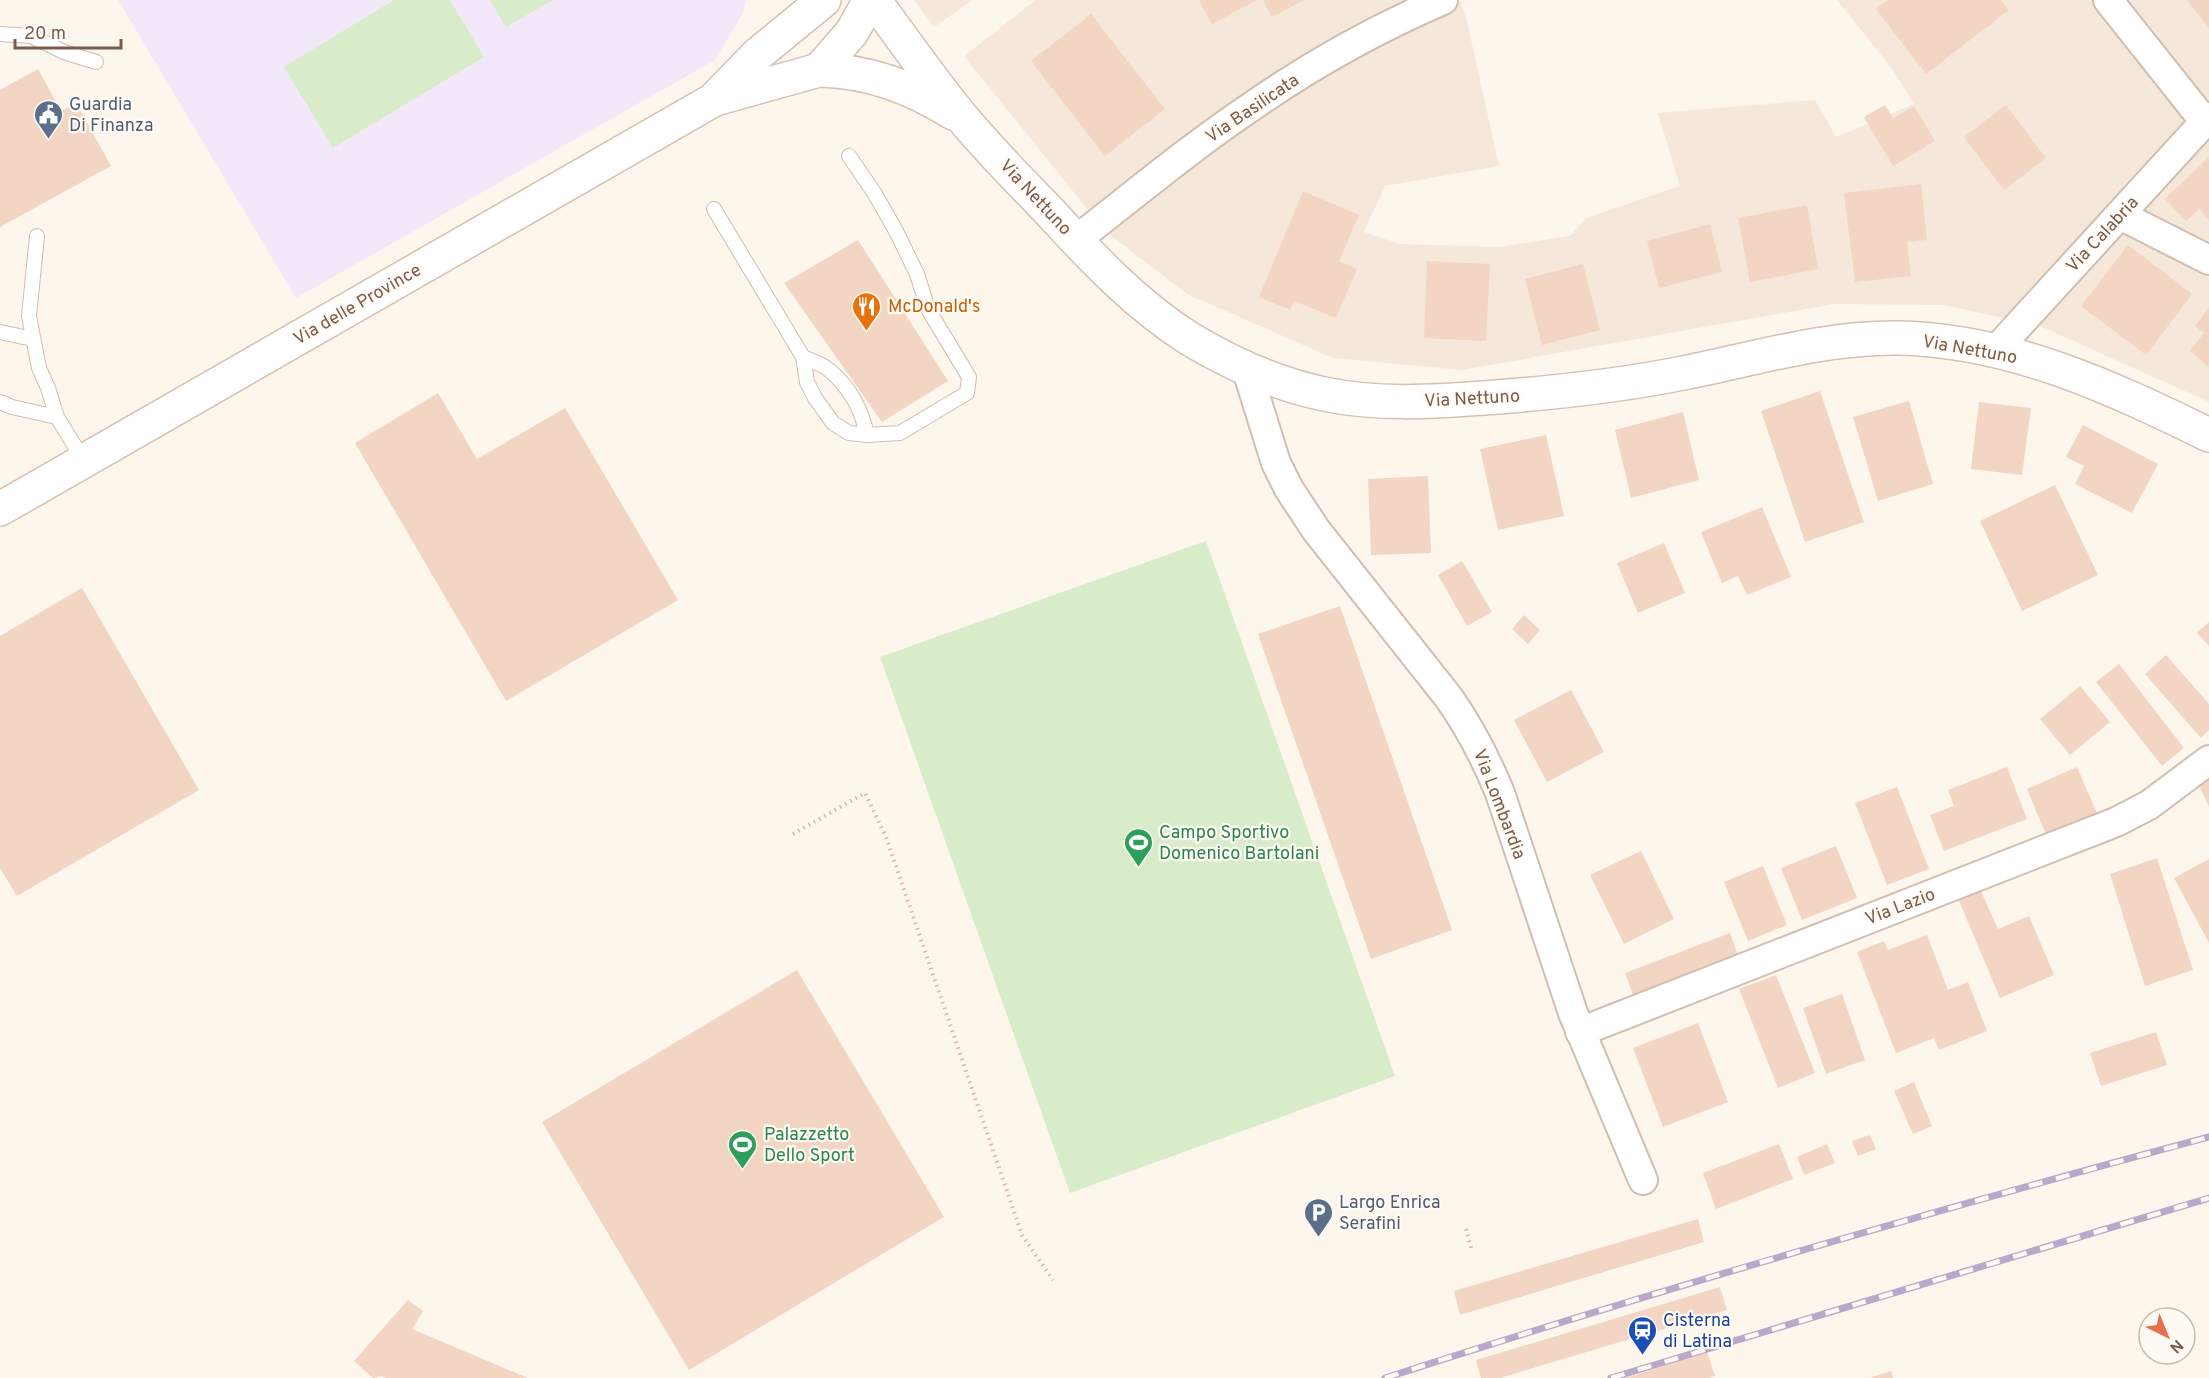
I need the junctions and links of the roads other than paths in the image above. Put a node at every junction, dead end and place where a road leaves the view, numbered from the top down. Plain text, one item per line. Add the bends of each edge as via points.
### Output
1 (824, 0) edge
2 (872, 0) edge
3 (1443, 0) edge
4 (2108, 0) edge
5 (0, 34) edge
6 (96, 62) dead end
7 (819, 70) junction
8 (715, 99) junction
9 (2207, 120) edge
10 (965, 121) junction
11 (849, 156) dead end
12 (714, 209) dead end
13 (2120, 215) junction
14 (37, 236) dead end
15 (1076, 240) junction
16 (2209, 260) edge
17 (0, 332) edge
18 (33, 339) junction
19 (1995, 351) junction
20 (803, 357) junction
21 (1246, 368) junction
22 (0, 402) edge
23 (57, 417) junction
24 (867, 435) junction
25 (2209, 435) edge
26 (84, 461) junction
27 (0, 509) edge
28 (2209, 760) edge
29 (1580, 1032) junction
30 (1643, 1180) dead end

1 - 8 street, Via delle Province via 758,54
2 - 7 street via 852,32
2 - 10 street, Via Nettuno
3 - 15 street, Via Basilicata via 1347,48 1252,106
4 - 9 street
5 - 6 lane via 31,36
7 - 8 street, Via delle Province
7 - 10 street, Via delle Province via 859,74 905,87
8 - 26 street, Via delle Province
9 - 13 street, Via Calabria
10 - 15 street, Via Nettuno
11 - 24 lane via 896,231 917,274 928,309 969,377 967,393 900,433
12 - 20 lane
13 - 16 street
13 - 19 street, Via Calabria
14 - 18 lane via 29,316
15 - 21 street, Via Nettuno via 1114,279 1168,324
17 - 18 lane
18 - 23 lane
19 - 21 street, Via Nettuno via 1925,339 1843,340 1608,386 1428,401 1322,394
19 - 25 street, Via Nettuno via 2096,382
20 - 24 lane via 828,369 847,390 862,414
20 - 24 lane via 807,382 833,423 849,433
21 - 29 street, Via Lombardia via 1276,463 1303,512 1449,698 1477,741 1500,794
22 - 23 lane
23 - 26 lane
26 - 27 street, Via delle Province
28 - 29 street, Via Lazio via 2149,806 2116,822
29 - 30 street, Via Lombardia

